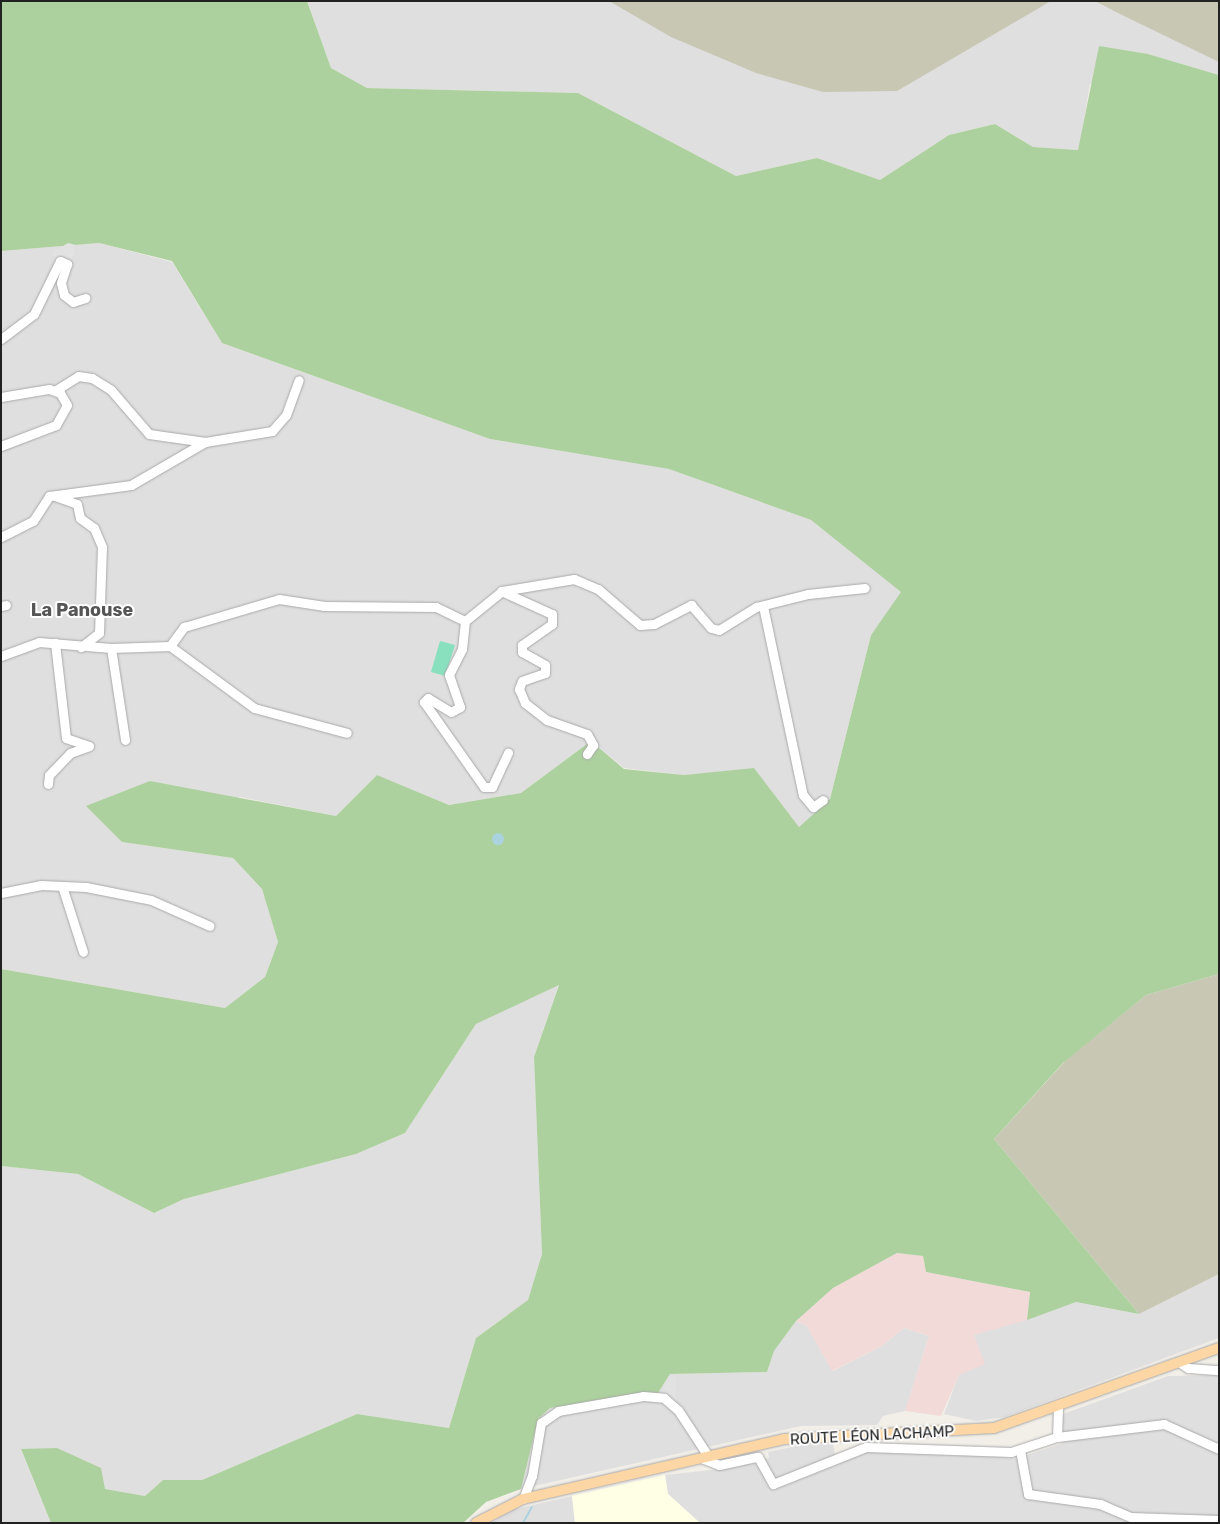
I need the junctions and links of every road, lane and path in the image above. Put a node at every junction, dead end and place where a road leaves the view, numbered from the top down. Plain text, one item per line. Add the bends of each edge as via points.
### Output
1 (85, 298) dead end
2 (1, 339) edge
3 (298, 380) dead end
4 (56, 390) junction
5 (1, 397) edge
6 (205, 442) junction
7 (1, 446) edge
8 (54, 495) junction
9 (1, 537) edge
10 (865, 588) dead end
11 (501, 591) junction
12 (762, 606) junction
13 (464, 621) junction
14 (55, 643) junction
15 (170, 646) junction
16 (81, 647) junction
17 (111, 648) junction
18 (1, 656) edge
19 (347, 733) dead end
20 (124, 740) dead end
21 (508, 752) dead end
22 (587, 754) dead end
23 (48, 784) dead end
24 (823, 800) dead end
25 (62, 886) junction
26 (1, 893) edge
27 (210, 926) dead end
28 (82, 952) dead end
29 (1219, 1348) edge
30 (1179, 1362) junction
31 (1219, 1370) edge
32 (1058, 1406) junction
33 (1057, 1437) junction
34 (1219, 1449) edge
35 (1020, 1450) junction
36 (705, 1457) junction
37 (523, 1498) junction
38 (1219, 1520) edge
39 (476, 1523) edge

1 - 2 street via 73,302 64,295 61,282 67,264 60,261 34,314
3 - 6 street via 286,415 272,431
4 - 5 street
4 - 6 street via 78,376 92,378 111,390 149,434
4 - 7 street via 67,404 62,421
6 - 8 street via 131,485
8 - 9 street via 33,521
8 - 16 street via 77,504 80,518 94,528 102,547 99,633
10 - 12 street via 808,594
11 - 12 street via 574,580 598,589 640,625 654,624 691,605 714,630
11 - 13 street
11 - 22 street via 552,614 552,624 522,645 522,652 545,665 545,674 522,681 518,689 525,703 547,720 587,734 593,745
12 - 24 street via 803,795 813,807
13 - 15 street via 436,607 324,606 280,599 184,627
13 - 21 street via 462,649 449,675 460,707 451,712 428,698 424,702 484,787 492,787
14 - 16 street
14 - 18 street via 25,645
14 - 23 street via 66,738 90,746 70,753 49,775
15 - 17 street
15 - 19 street via 254,708
16 - 17 street
17 - 20 street
25 - 26 street via 31,886
25 - 27 street via 151,900
25 - 28 street
29 - 30 main road, ROUTE LÉON LACHAMP
30 - 31 street via 1188,1368
30 - 32 main road, ROUTE LÉON LACHAMP
32 - 33 street
32 - 36 main road, ROUTE LÉON LACHAMP via 980,1430 800,1437
33 - 34 street via 1164,1424
33 - 35 street
35 - 36 street via 866,1447 772,1484 758,1457 719,1466
35 - 38 street via 1028,1494 1100,1504 1130,1517
36 - 37 main road, ROUTE LÉON LACHAMP
36 - 37 street via 673,1404 664,1398 644,1396 558,1411 541,1423 532,1476
37 - 39 main road, ROUTE LÉON LACHAMP

